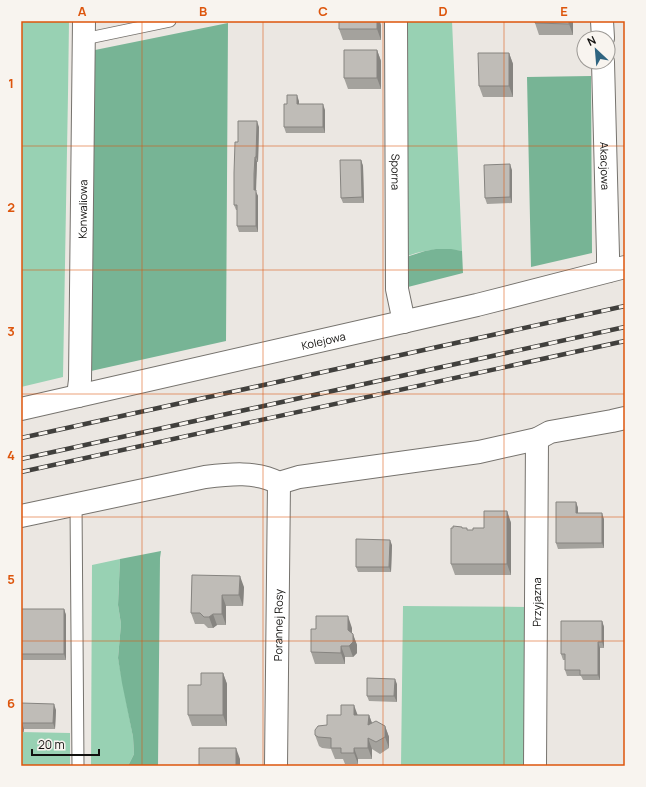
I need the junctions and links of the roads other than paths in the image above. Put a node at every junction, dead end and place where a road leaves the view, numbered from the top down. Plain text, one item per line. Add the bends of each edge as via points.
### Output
1 (170, 21) edge
2 (396, 21) edge
3 (84, 30) edge
4 (603, 70) edge
5 (616, 269) edge
6 (404, 322) junction
7 (78, 396) junction
8 (21, 409) edge
9 (625, 418) edge
10 (536, 439) junction
11 (279, 483) junction
12 (76, 504) junction
13 (21, 516) edge
14 (78, 766) edge
15 (276, 766) edge
16 (536, 766) edge

1 - 3 lane
2 - 6 street, Sporna via 397,289
3 - 7 street, Konwaliowa
4 - 5 street, Akacjowa via 608,255
5 - 6 street, Kolejowa
6 - 7 street, Kolejowa
7 - 8 street, Kolejowa
9 - 10 street via 550,432
10 - 11 street via 479,452 298,478
10 - 16 street, Przyjazna
11 - 12 street via 270,478 229,474
11 - 15 street, Porannej Rosy
12 - 13 street
12 - 14 lane

